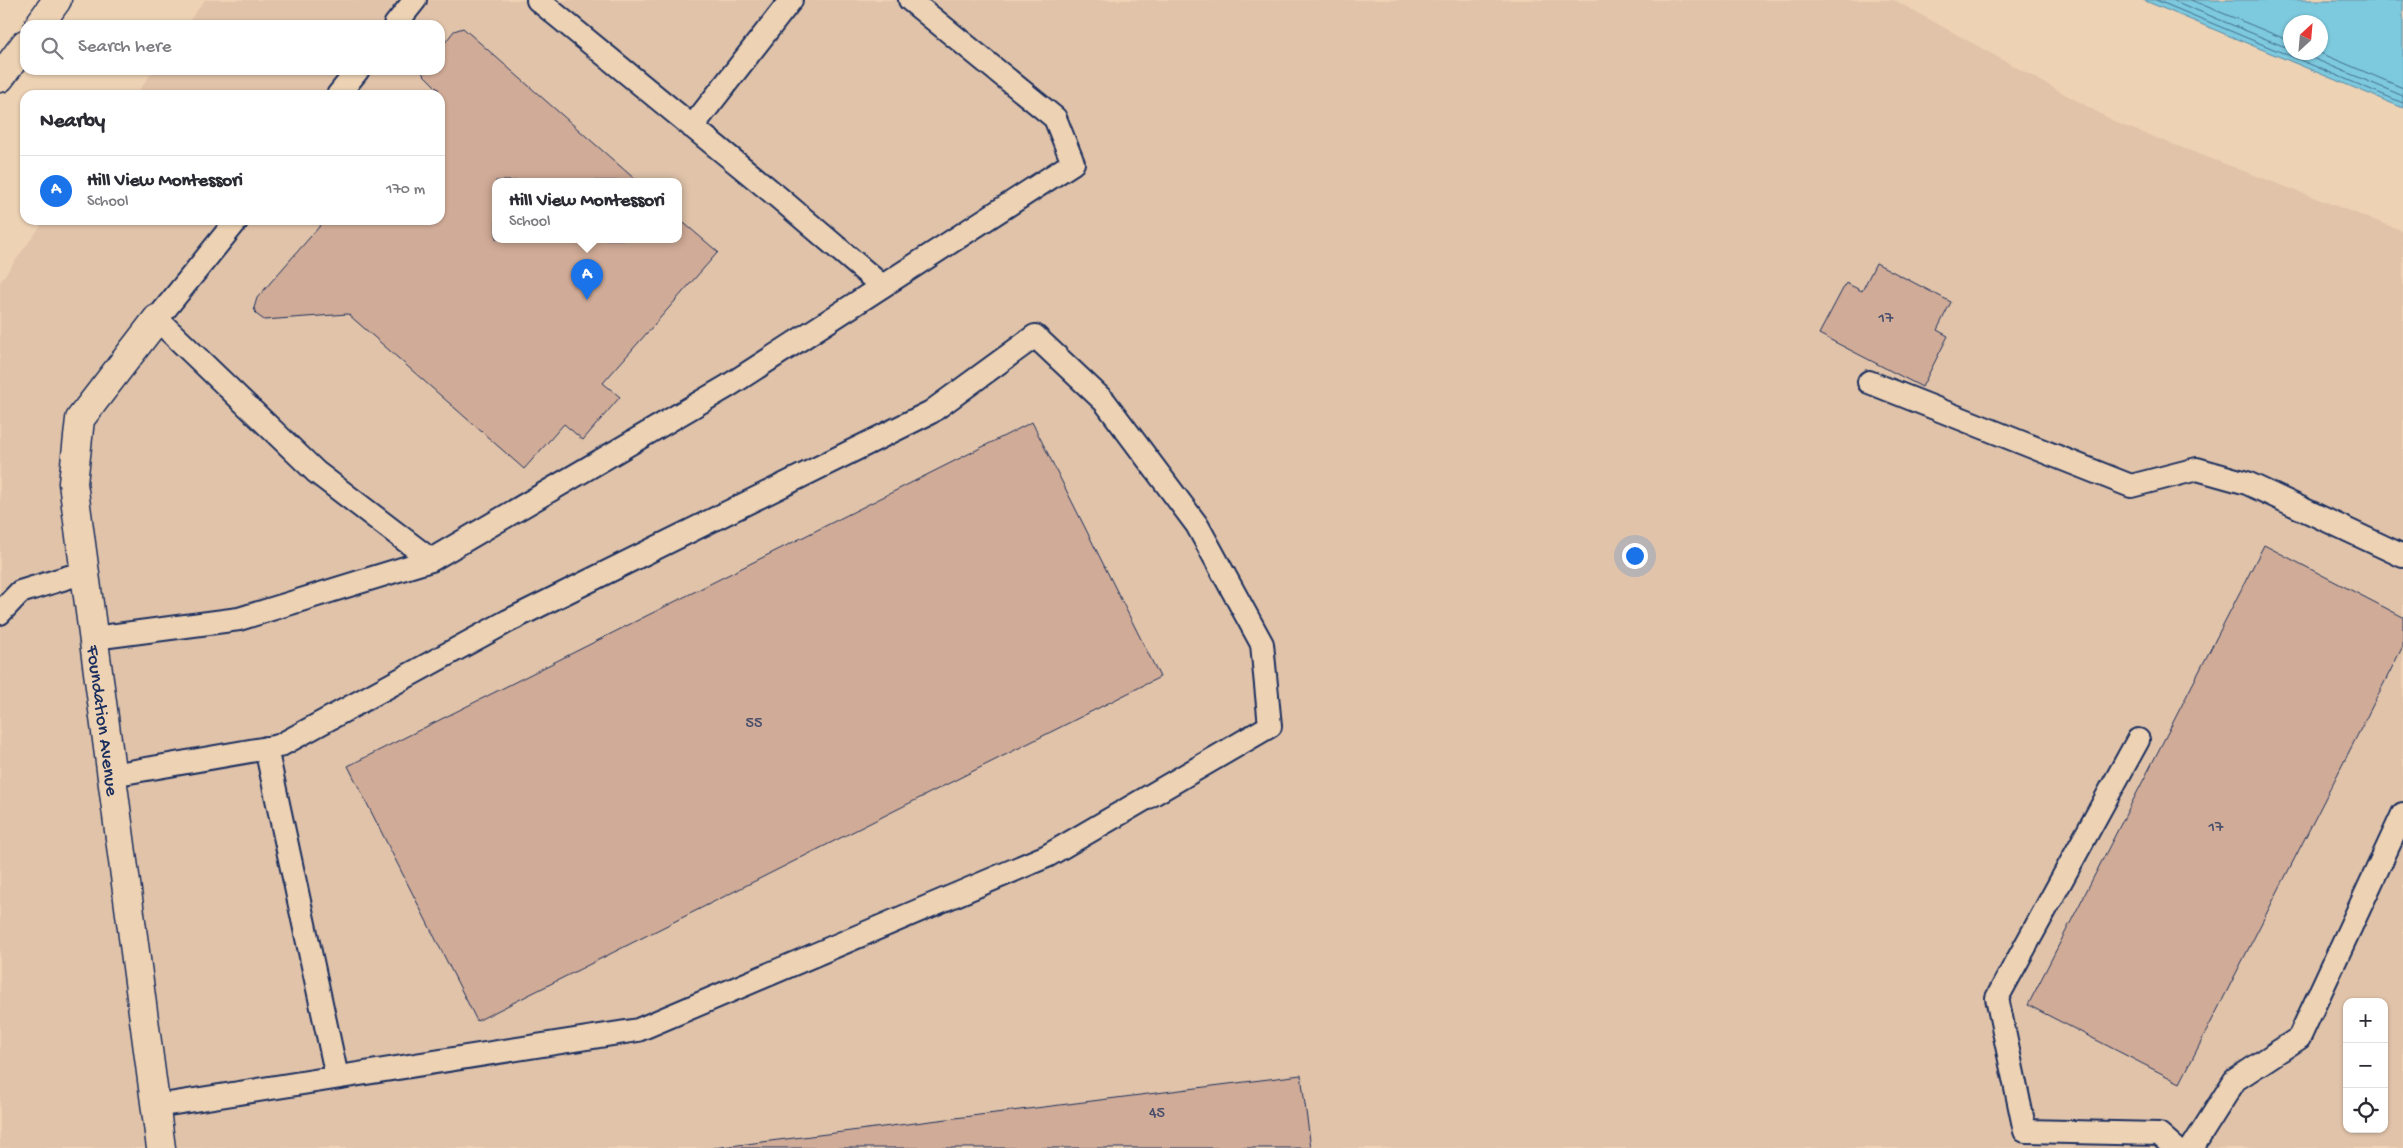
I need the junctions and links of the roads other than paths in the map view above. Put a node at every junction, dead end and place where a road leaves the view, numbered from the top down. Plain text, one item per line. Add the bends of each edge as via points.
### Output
1 (57, 0) edge
2 (415, 0) edge
3 (538, 0) edge
4 (790, 0) edge
5 (910, 0) edge
6 (43, 20) edge
7 (399, 20) edge
8 (20, 51) edge
9 (354, 75) edge
10 (0, 78) edge
11 (342, 90) edge
12 (692, 127) junction
13 (233, 225) edge
14 (882, 286) junction
15 (157, 319) junction
16 (1868, 382) dead end
17 (2403, 556) edge
18 (431, 560) junction
19 (85, 572) junction
20 (0, 613) edge
21 (94, 638) junction
22 (2138, 740) dead end
23 (266, 748) junction
24 (112, 775) junction
25 (2403, 814) edge
26 (337, 1077) junction
27 (156, 1106) junction
28 (161, 1148) edge
29 (2175, 1148) edge
30 (2192, 1148) edge

1 - 6 main road
2 - 7 lane
3 - 12 lane
4 - 12 lane
5 - 14 lane via 1055,118 1073,163
8 - 10 main road
9 - 11 lane
12 - 14 lane
13 - 15 lane
14 - 18 lane via 728,386
15 - 18 lane via 316,472
15 - 19 main road, Foundation Avenue via 80,419 73,483
16 - 17 lane via 2130,486 2197,469 2247,483
18 - 21 lane via 240,619
19 - 20 lane via 20,592
19 - 21 main road, Foundation Avenue
21 - 24 main road, Foundation Avenue
22 - 29 lane via 1997,998 2025,1130 2159,1134
23 - 24 lane
23 - 26 lane
23 - 26 lane via 279,746 508,621 931,412 1035,336 1105,402 1197,525 1262,644 1270,726 1047,856 638,1030
24 - 27 main road, Foundation Avenue
25 - 30 lane via 2299,1038 2235,1080
26 - 27 lane
27 - 28 main road, Foundation Avenue

